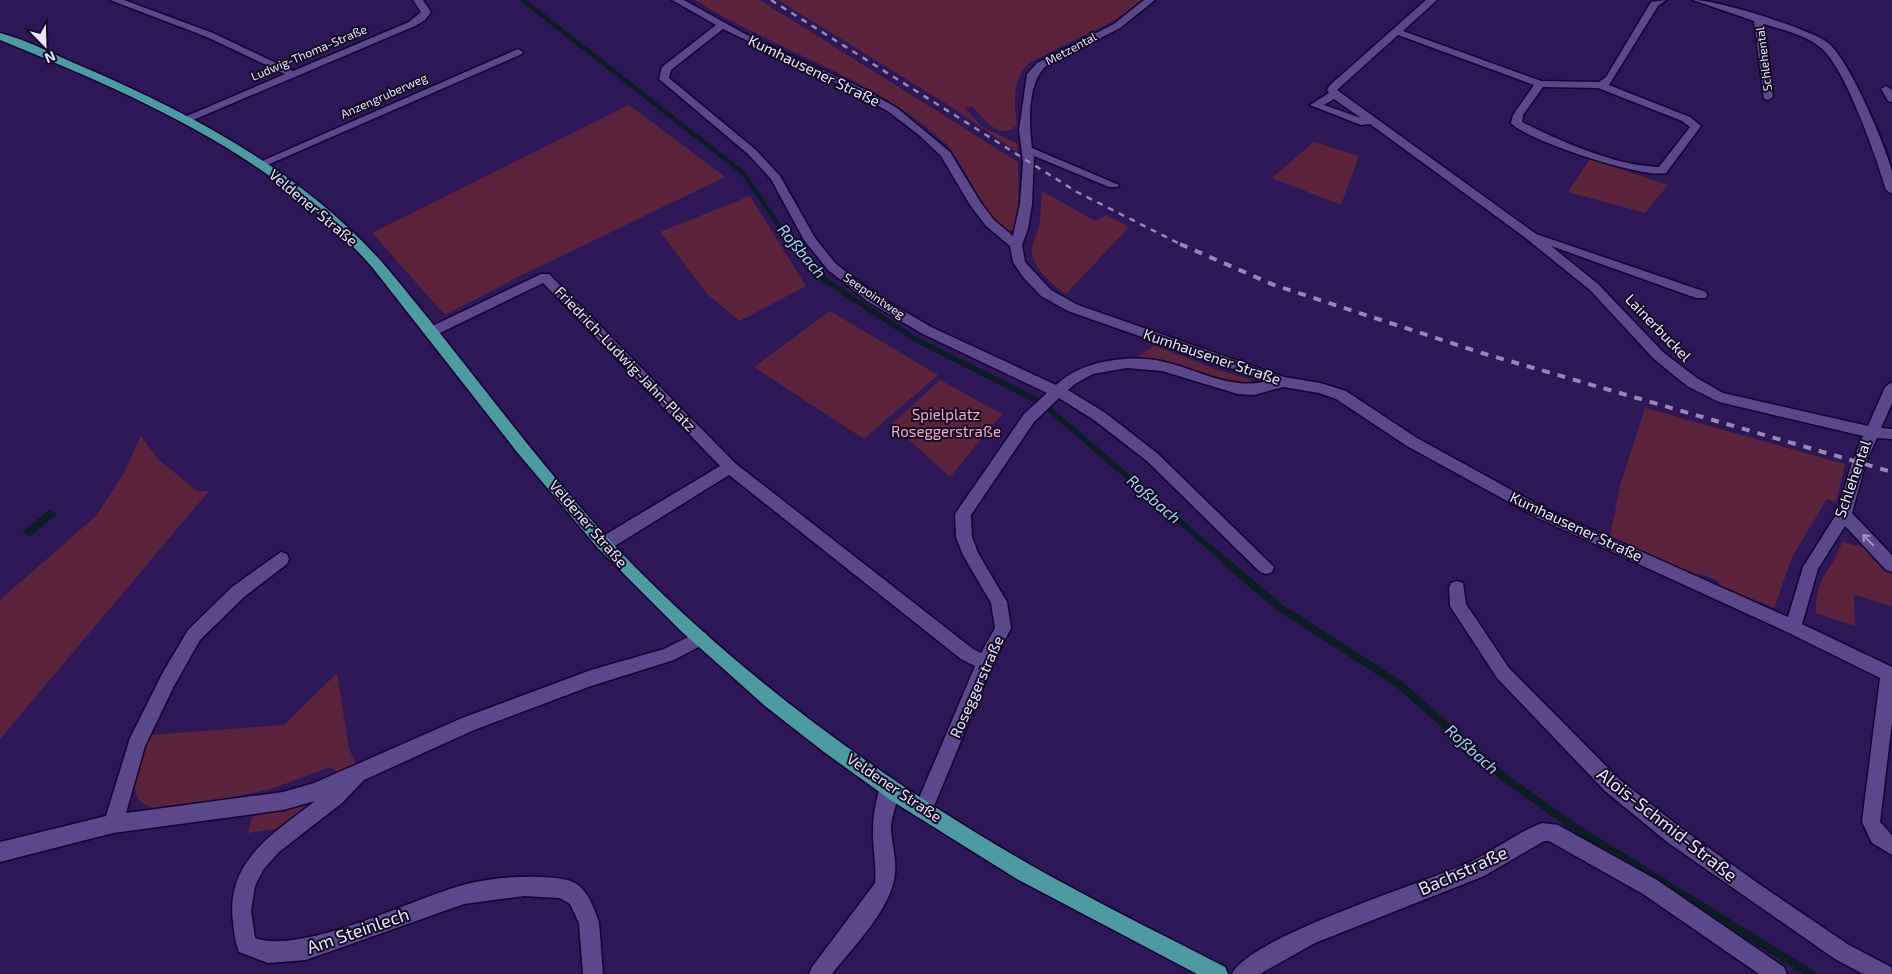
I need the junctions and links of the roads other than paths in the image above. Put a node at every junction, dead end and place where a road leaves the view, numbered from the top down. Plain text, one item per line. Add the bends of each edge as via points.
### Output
1 (115, 0) edge
2 (418, 0) edge
3 (677, 0) edge
4 (1150, 0) edge
5 (1432, 0) edge
6 (1661, 0) edge
7 (1698, 0) edge
8 (1759, 20) junction
9 (722, 25) junction
10 (1398, 32) junction
11 (0, 36) edge
12 (518, 52) dead end
13 (292, 74) junction
14 (1540, 84) junction
15 (1599, 85) junction
16 (1886, 89) dead end
17 (1335, 94) junction
18 (1768, 97) dead end
19 (1892, 99) edge
20 (186, 120) junction
21 (1380, 128) junction
22 (1028, 150) junction
23 (261, 164) junction
24 (1113, 185) dead end
25 (1892, 190) edge
26 (1527, 234) junction
27 (1016, 244) junction
28 (1701, 295) dead end
29 (431, 332) junction
30 (1283, 382) junction
31 (1892, 387) edge
32 (1055, 394) junction
33 (1870, 432) junction
34 (1892, 434) edge
35 (730, 467) junction
36 (1844, 515) junction
37 (604, 544) junction
38 (281, 558) dead end
39 (1892, 565) edge
40 (1266, 566) dead end
41 (1457, 588) dead end
42 (1793, 626) junction
43 (700, 638) junction
44 (985, 663) junction
45 (1891, 675) edge
46 (358, 774) junction
47 (889, 788) junction
48 (923, 810) junction
49 (113, 824) junction
50 (1892, 845) edge
51 (0, 852) edge
52 (593, 974) edge
53 (819, 974) edge
54 (1218, 974) edge
55 (1242, 974) edge
56 (1777, 974) edge
57 (1884, 974) edge

1 - 13 street via 210,35
2 - 13 street, Ludwig-Thoma-Straße via 426,12 422,18
3 - 9 street, Kumhausener Straße
4 - 22 street, Metzental via 1117,26 1041,65 1032,74 1024,130
5 - 10 street
6 - 15 street via 1654,4 1610,78
7 - 8 street, Schlehental
8 - 18 street, Schlehental
8 - 25 street, Schlehental via 1826,46 1857,98
9 - 27 street, Kumhausener Straße via 893,110 946,154 990,223
9 - 32 street, Seepointweg via 666,69 664,78 752,152 776,178 810,240 832,267 872,298 926,330
10 - 14 street
10 - 17 street via 1334,87
11 - 20 main road, Veldener Straße
12 - 23 street, Anzengruberweg
13 - 20 street, Ludwig-Thoma-Straße
14 - 15 street
14 - 15 street via 1516,123 1641,171 1662,171 1696,126 1686,119
16 - 19 street
17 - 21 street, Lainerbuckel
17 - 21 street via 1315,104
20 - 23 main road, Veldener Straße
21 - 26 street, Lainerbuckel
22 - 24 street
22 - 27 street, Metzental via 1026,204
23 - 29 main road, Veldener Straße via 351,236
26 - 28 street, Lainerbuckel
26 - 33 street, Lainerbuckel via 1594,287 1658,356 1692,382 1719,396
27 - 30 street, Kumhausener Straße via 1019,262 1037,286 1073,308
29 - 35 street, Friedrich-Ludwig-Jahn-Platz via 545,277
29 - 37 main road, Veldener Straße
30 - 32 street, Roseggerstraße via 1254,390 1238,389 1162,366 1127,363 1090,370 1070,380
30 - 42 street, Kumhausener Straße via 1341,395 1412,442 1542,514
31 - 33 street, Schlehental
32 - 40 street via 1099,416 1152,457
32 - 44 street, Roseggerstraße via 1029,418 963,514 964,537 971,556 999,602 1003,628
33 - 34 street, Lainerbuckel
33 - 36 street, Schlehental
35 - 37 street
35 - 44 street, Friedrich-Ludwig-Jahn-Platz via 967,654
39 -> 36 street
36 - 42 street, Schlehental via 1810,567
37 - 43 main road, Veldener Straße
38 - 49 street via 238,592 194,635 136,744
41 - 57 street, Alois-Schmid-Straße via 1458,606 1503,673 1612,785 1752,891 1842,952
42 - 45 street, Kumhausener Straße
43 - 46 street, Am Steinlech via 668,655 591,678 468,724
43 - 47 main road, Veldener Straße via 783,708
44 - 48 street, Roseggerstraße
45 - 50 street via 1871,822 1883,841
46 - 49 street, Am Steinlech via 316,792 283,801
46 - 52 street, Am Steinlech via 342,794 272,845 256,862 245,886 241,926 246,945 268,953 306,950 464,894 524,886 563,888 577,897 589,922
47 - 48 main road, Veldener Straße
47 - 53 street via 882,827 884,886
48 - 54 main road, Veldener Straße via 1023,871
49 - 51 street, Am Steinlech
55 - 56 street, Bachstraße via 1291,943 1494,861 1542,832 1551,832 1650,887

